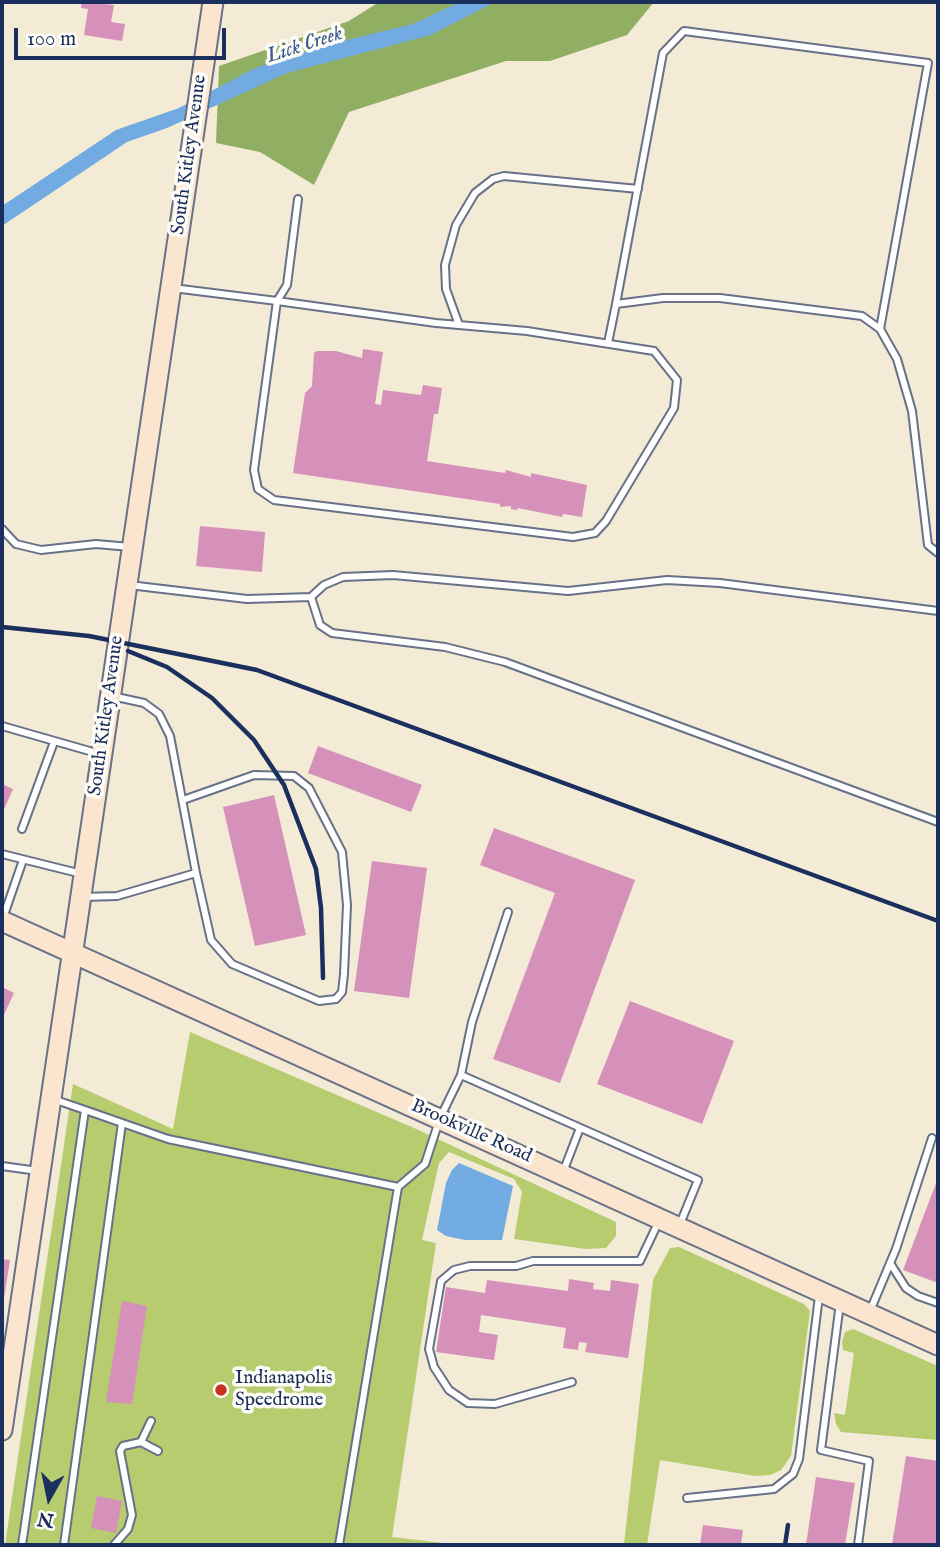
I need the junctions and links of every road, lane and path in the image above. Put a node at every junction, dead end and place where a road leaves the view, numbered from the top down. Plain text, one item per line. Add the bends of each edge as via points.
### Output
1 (213, 2) edge
2 (638, 189) junction
3 (298, 200) dead end
4 (171, 288) junction
5 (277, 301) junction
6 (616, 304) junction
7 (458, 325) junction
8 (880, 329) junction
9 (608, 343) junction
10 (2, 529) edge
11 (132, 547) junction
12 (938, 553) edge
13 (127, 585) junction
14 (311, 597) junction
15 (938, 611) edge
16 (110, 696) junction
17 (2, 726) edge
18 (54, 742) junction
19 (102, 755) junction
20 (183, 800) junction
21 (938, 822) edge
22 (22, 830) dead end
23 (2, 854) edge
24 (23, 860) junction
25 (196, 873) junction
26 (84, 875) junction
27 (80, 897) junction
28 (508, 912) dead end
29 (2, 921) edge
30 (72, 952) junction
31 (461, 1075) junction
32 (51, 1098) junction
33 (85, 1110) junction
34 (440, 1118) junction
35 (122, 1123) junction
36 (580, 1128) junction
37 (932, 1138) dead end
38 (2, 1166) edge
39 (40, 1171) junction
40 (562, 1173) junction
41 (398, 1187) junction
42 (660, 1218) junction
43 (679, 1227) junction
44 (890, 1263) junction
45 (820, 1291) junction
46 (841, 1300) junction
47 (938, 1303) edge
48 (869, 1314) junction
49 (8, 1339) edge
50 (938, 1345) edge
51 (572, 1382) dead end
52 (151, 1421) dead end
53 (2, 1430) edge
54 (141, 1442) junction
55 (159, 1451) dead end
56 (687, 1498) dead end
57 (22, 1545) edge
58 (64, 1545) edge
59 (114, 1545) edge
60 (339, 1545) edge
61 (858, 1545) edge

1 - 4 street, South Kitley Avenue
2 - 6 lane
2 - 7 lane via 504,176 493,179 475,193 456,225 445,265 446,289
2 - 8 lane via 663,53 684,31 928,63
3 - 5 lane via 287,285
4 - 5 lane
4 - 11 street, South Kitley Avenue
5 - 7 lane
5 - 9 lane via 254,470 258,489 274,500 300,505 573,537 595,533 674,408 677,380 654,351
6 - 8 lane via 719,298 862,316
6 - 9 lane
7 - 9 lane
8 - 12 lane via 897,359 912,411 928,545
10 - 11 lane via 16,544 41,550 96,544
11 - 13 street, South Kitley Avenue
13 - 14 lane via 247,598
13 - 16 street, South Kitley Avenue
14 - 15 lane via 324,584 343,577 393,575 568,591 667,580
14 - 21 lane via 320,625 332,633 445,647 505,662
16 - 19 street, South Kitley Avenue
16 - 20 lane via 144,703 159,713 170,736
17 - 18 lane
18 - 19 lane
18 - 22 lane
19 - 26 street, South Kitley Avenue
20 - 25 lane
20 - 25 lane via 254,775 294,776 309,788 342,852 347,905 342,992 328,1002 319,1001 232,964 211,940
23 - 24 lane
24 - 26 lane
24 - 29 lane
25 - 27 lane via 117,895
26 - 27 street, South Kitley Avenue
27 - 30 street, South Kitley Avenue
28 - 31 lane via 472,1023
29 - 30 street, Brookville Road
30 - 32 street, South Kitley Avenue
30 - 34 street, Brookville Road
31 - 34 lane
31 - 36 lane
32 - 33 lane
32 - 39 street, South Kitley Avenue
33 - 35 lane
33 - 57 lane
34 - 40 street, Brookville Road
34 - 41 lane via 425,1164
35 - 41 lane via 168,1139
35 - 58 lane
36 - 40 lane
36 - 43 lane via 698,1180
37 - 44 lane
38 - 39 lane
39 - 49 street, South Kitley Avenue
40 - 42 street, Brookville Road
41 - 60 lane
42 - 43 street, Brookville Road
42 - 51 lane via 640,1261 470,1266 454,1270 441,1281 429,1349 433,1367 449,1390 468,1403 495,1404
43 - 45 street, Brookville Road
44 - 47 lane via 906,1288
44 - 48 lane
45 - 46 street, Brookville Road
45 - 56 lane via 799,1459 793,1475 774,1489
46 - 48 street, Brookville Road
46 - 61 lane via 821,1450 869,1461
48 - 50 street, Brookville Road
49 - 53 street, South Kitley Avenue
52 - 54 lane
54 - 55 lane
54 - 59 lane via 120,1451 132,1515 128,1529

